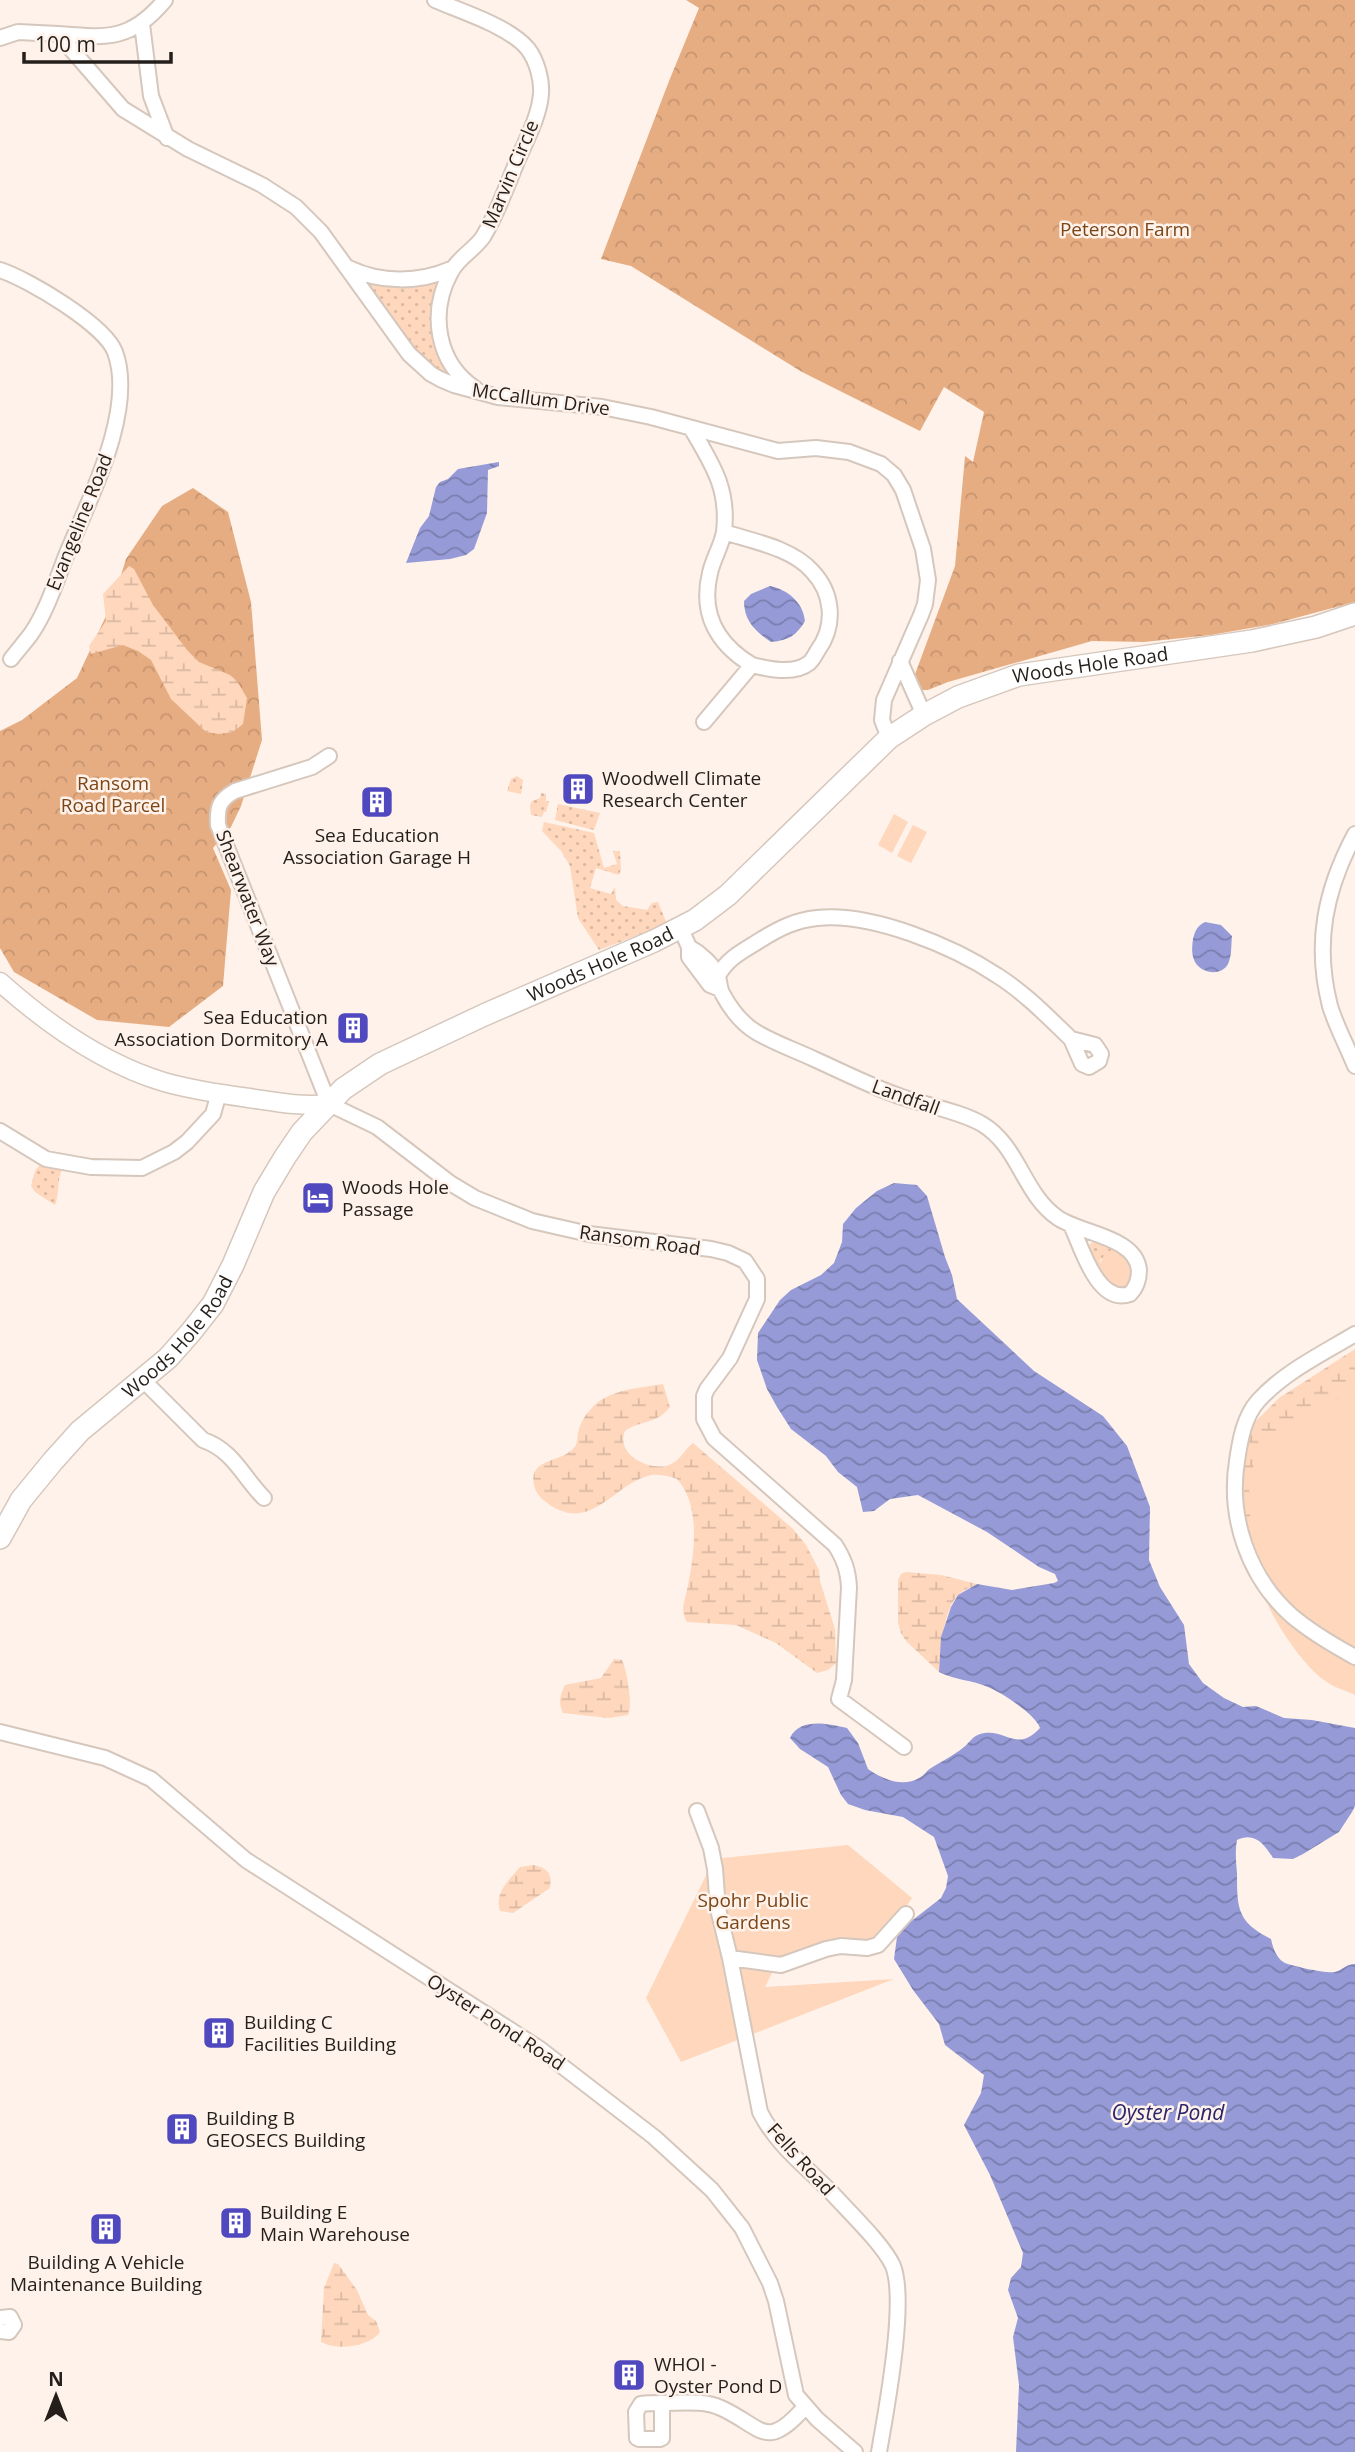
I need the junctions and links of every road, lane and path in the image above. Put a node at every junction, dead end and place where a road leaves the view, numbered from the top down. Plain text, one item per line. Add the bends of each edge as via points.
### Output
1 (165, 0) edge
2 (435, 0) edge
3 (142, 24) junction
4 (58, 34) junction
5 (0, 38) edge
6 (167, 138) junction
7 (348, 267) junction
8 (0, 270) edge
9 (452, 270) junction
10 (481, 393) junction
11 (691, 428) junction
12 (724, 532) junction
13 (1355, 614) edge
14 (11, 659) dead end
15 (900, 661) junction
16 (752, 665) junction
17 (924, 715) junction
18 (704, 722) dead end
19 (889, 738) junction
20 (329, 755) dead end
21 (1355, 834) edge
22 (685, 938) junction
23 (0, 982) edge
24 (719, 983) junction
25 (1071, 1040) dead end
26 (1355, 1066) edge
27 (219, 1093) junction
28 (329, 1104) junction
29 (0, 1130) edge
30 (1072, 1227) junction
31 (1355, 1334) edge
32 (142, 1379) junction
33 (264, 1498) dead end
34 (0, 1538) edge
35 (1355, 1657) edge
36 (0, 1732) edge
37 (904, 1747) dead end
38 (697, 1811) dead end
39 (906, 1914) dead end
40 (730, 1958) junction
41 (0, 2318) edge
42 (0, 2330) edge
43 (662, 2403) dead end
44 (805, 2407) junction
45 (855, 2452) edge
46 (879, 2452) edge

1 - 3 street
2 - 9 street, Marvin Circle via 508,33 527,49 540,76 541,96 534,121 492,220
3 - 4 street via 104,37
3 - 6 street via 151,96
4 - 5 street via 18,32
4 - 6 street, McCallum Drive via 123,109
6 - 7 street, McCallum Drive via 282,197 315,226
7 - 9 street via 397,279
7 - 10 street, McCallum Drive via 397,339 422,366 447,382
8 - 14 street, Evangeline Road via 46,292 105,337 121,378 104,466 42,613
9 - 10 street, Marvin Circle via 439,308 439,339 454,368
10 - 11 street, McCallum Drive via 602,407
11 - 12 street via 717,472 725,497
11 - 15 street, McCallum Drive via 778,451 816,448 849,452 881,464 894,475 911,511 928,580 925,604
12 - 16 street via 710,571 709,614 734,654
12 - 16 street via 798,559 813,571 830,606 827,636 809,663 792,669
13 - 17 highway, Woods Hole Road via 1252,641 1020,675 958,697
15 - 17 street
15 - 19 street, McCallum Drive via 881,711
16 - 18 street
17 - 19 highway, Woods Hole Road
19 - 22 highway, Woods Hole Road
20 - 28 street, Shearwater Way via 312,767 235,791 224,797 217,809 218,825
21 - 26 street via 1338,866 1324,918 1323,972 1331,1009
22 - 24 street, Landfall via 689,957 710,985
22 - 28 highway, Woods Hole Road via 484,1014 380,1064
23 - 27 main road, Ransom Road via 59,1028 118,1063 166,1083
24 - 25 street via 729,960 781,928 818,917 859,920 925,938 965,956 1014,987
24 - 30 street, Landfall via 734,1012 758,1033 883,1090 982,1125 1008,1149 1038,1200
27 - 28 main road, Ransom Road via 305,1106
27 - 29 street via 213,1114 187,1142 142,1168 91,1167 46,1159
28 - 32 highway, Woods Hole Road via 302,1132 264,1192 213,1304 168,1358
28 - 37 street, Ransom Road via 377,1127 475,1198 532,1221 589,1234 728,1253 750,1266 757,1279 757,1299 730,1358 707,1389 704,1419 714,1438 835,1545 848,1572 849,1587 839,1699
30 - 30 street, Landfall via 1105,1290 1118,1297 1130,1294 1139,1278 1132,1253 1114,1241
31 - 35 street via 1277,1382 1256,1403 1240,1438 1234,1493 1239,1532 1267,1588 1289,1614
32 - 33 street via 203,1440 217,1444 236,1461
32 - 34 highway, Woods Hole Road via 52,1461
36 - 44 street, Oyster Pond Road via 104,1758 151,1779 246,1860 540,2049 654,2137 712,2190 749,2239 776,2301 792,2383
38 - 40 street, Fells Road via 715,1869 718,1909
39 - 40 street via 873,1947 841,1946 781,1965
40 - 46 street, Fells Road via 760,2112 892,2263 897,2297 893,2361
41 - 42 street via 10,2317 14,2325 9,2332
43 - 44 street via 714,2405 753,2430 770,2435 786,2430
44 - 45 street, Oyster Pond Road

